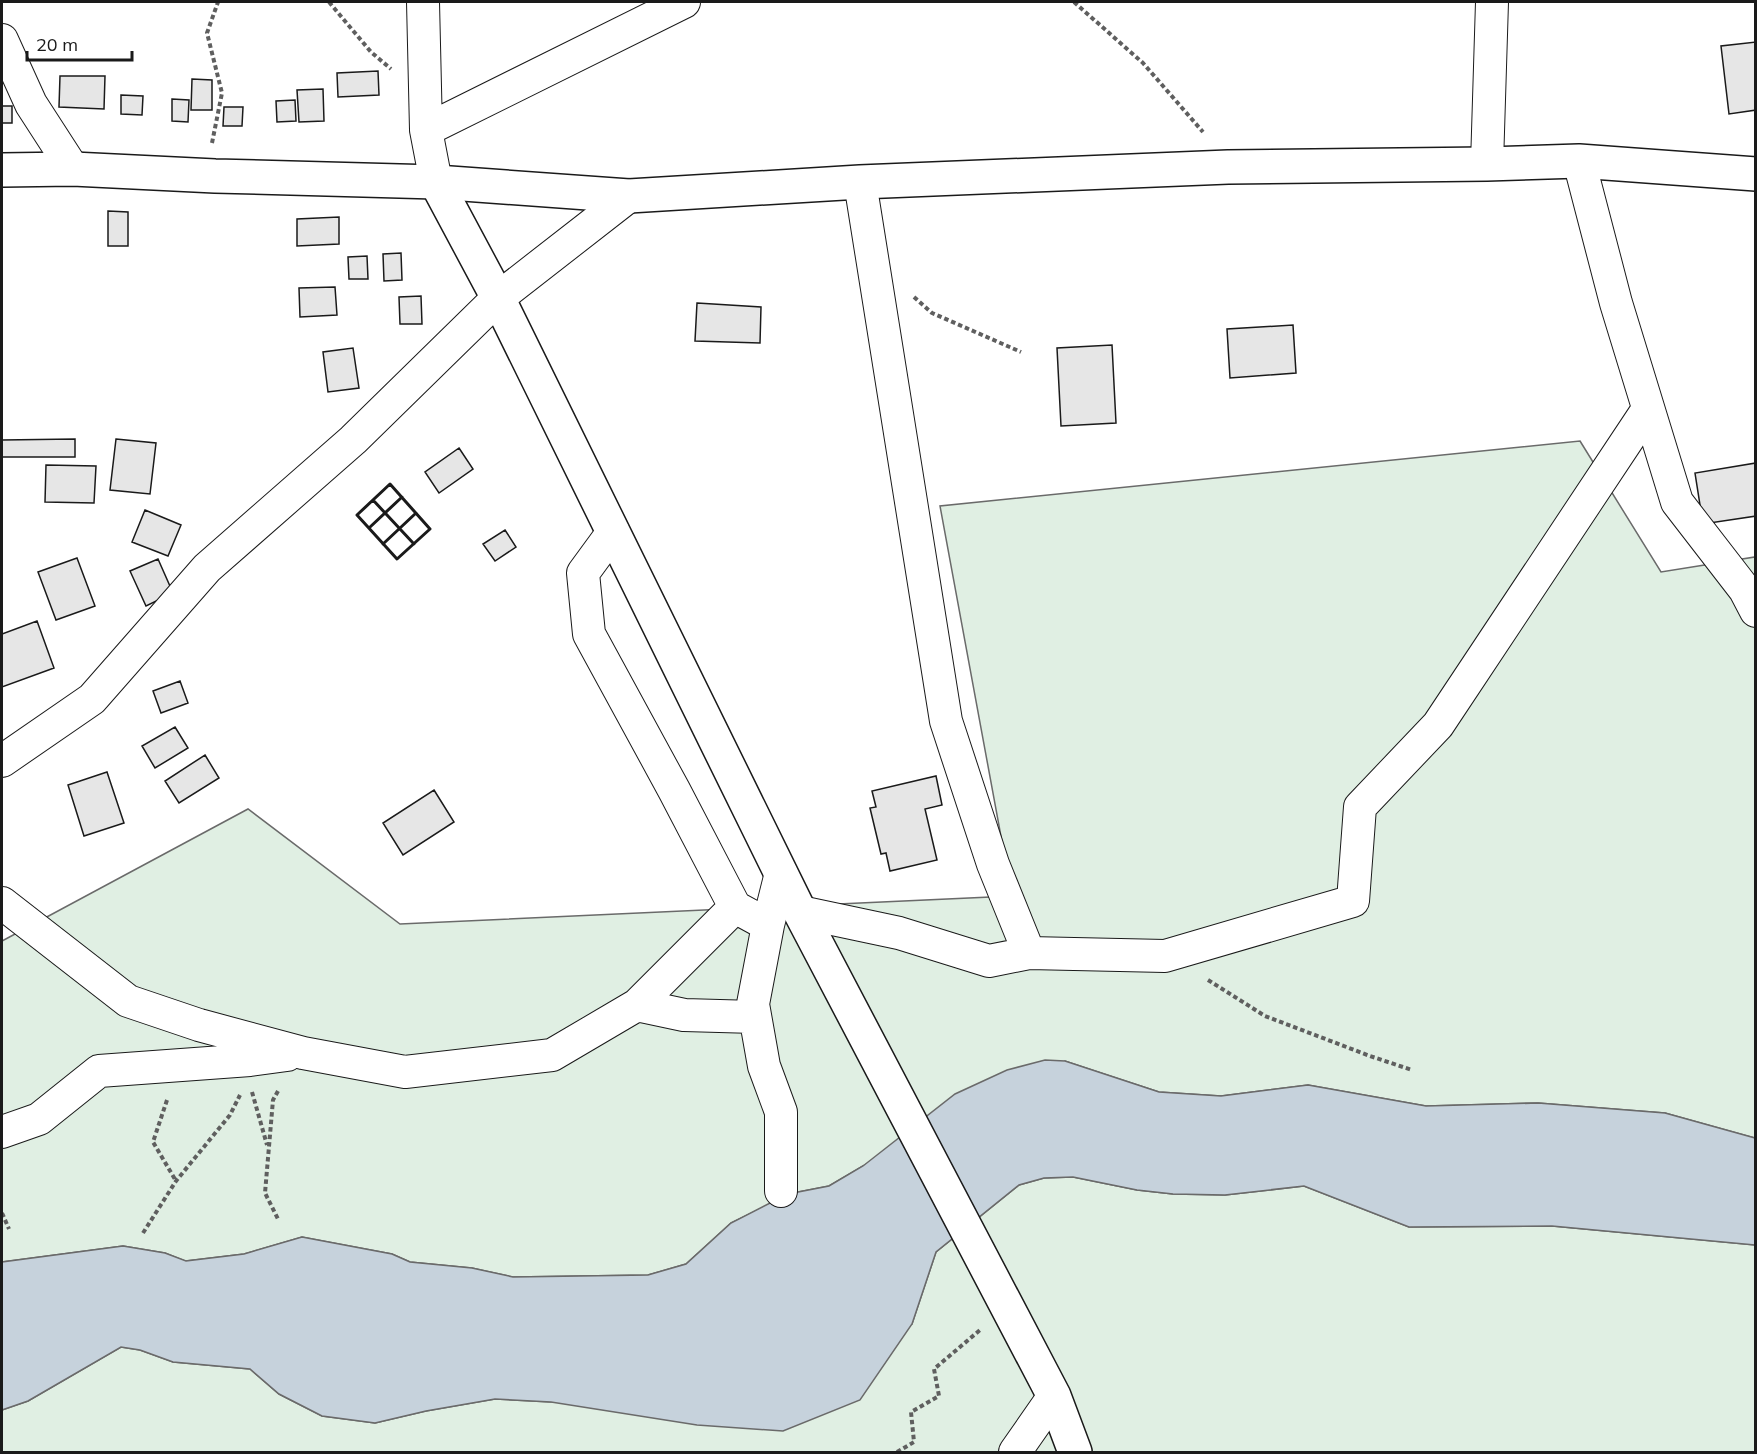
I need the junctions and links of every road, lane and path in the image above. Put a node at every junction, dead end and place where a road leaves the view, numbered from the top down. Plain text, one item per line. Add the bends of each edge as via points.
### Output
1 (218, 2) edge
2 (329, 2) edge
3 (423, 2) edge
4 (684, 2) edge
5 (1074, 2) edge
6 (1492, 2) edge
7 (2, 40) edge
8 (2, 85) edge
9 (426, 98) junction
10 (31, 104) junction
11 (426, 130) junction
12 (1579, 161) junction
13 (1487, 164) junction
14 (1228, 167) junction
15 (72, 169) junction
16 (2, 170) edge
17 (1755, 174) edge
18 (215, 177) junction
19 (436, 182) junction
20 (860, 182) junction
21 (629, 196) junction
22 (873, 260) junction
23 (498, 298) junction
24 (1021, 352) dead end
25 (1648, 409) junction
26 (613, 532) junction
27 (1755, 611) edge
28 (2, 761) edge
29 (781, 873) junction
30 (2, 903) edge
31 (735, 907) junction
32 (800, 912) junction
33 (768, 925) junction
34 (1029, 953) junction
35 (1165, 956) junction
36 (637, 1005) junction
37 (755, 1017) junction
38 (303, 1053) junction
39 (171, 1066) junction
40 (249, 1069) junction
41 (1412, 1070) dead end
42 (2, 1132) edge
43 (267, 1149) junction
44 (176, 1181) junction
45 (781, 1191) dead end
46 (2, 1213) edge
47 (278, 1219) dead end
48 (9, 1229) dead end
49 (143, 1233) dead end
50 (1007, 1307) junction
51 (1054, 1396) junction
52 (897, 1452) edge
53 (1015, 1452) edge
54 (1075, 1452) edge

1 - 18 path via 207,33 222,93 211,138
2 - 9 path via 371,52
3 - 9 street
4 - 11 street
5 - 14 path via 1143,63
6 - 13 street
7 - 10 street
8 - 10 street
9 - 11 street
10 - 15 street
11 - 19 street
12 - 13 main road
12 - 17 main road
12 - 25 street
13 - 14 main road
14 - 20 main road
15 - 16 main road
15 - 18 main road
18 - 19 main road
19 - 21 main road
19 - 23 main road
20 - 21 main road
20 - 22 street
21 - 23 street
22 - 24 path via 932,313
22 - 34 street via 946,721 993,864
23 - 26 main road
23 - 28 street via 353,440 207,568 92,699
25 - 27 street via 1677,502 1745,590
25 - 35 street via 1438,725 1360,807 1353,901
26 - 29 main road
26 - 31 street via 583,573 589,634
29 - 32 main road
29 - 33 street
30 - 38 street via 128,1001
31 - 33 street
31 - 36 street
32 - 34 street via 900,933 989,961
32 - 50 main road
33 - 37 street via 753,1004
34 - 35 street
35 - 41 path via 1265,1016
36 - 37 street via 684,1015
36 - 38 street via 552,1055 405,1072
37 - 45 street via 764,1066 781,1112
38 - 40 street
38 - 43 path via 273,1100
39 - 40 street
39 - 42 street via 99,1071 39,1119
39 - 44 path via 169,1095 153,1142
40 - 43 path
40 - 44 path via 230,1115
43 - 47 path via 265,1193
44 - 49 path
46 - 48 path
50 - 51 main road
50 - 52 path via 934,1369 939,1396 911,1412 914,1442
51 - 53 street
51 - 54 main road

